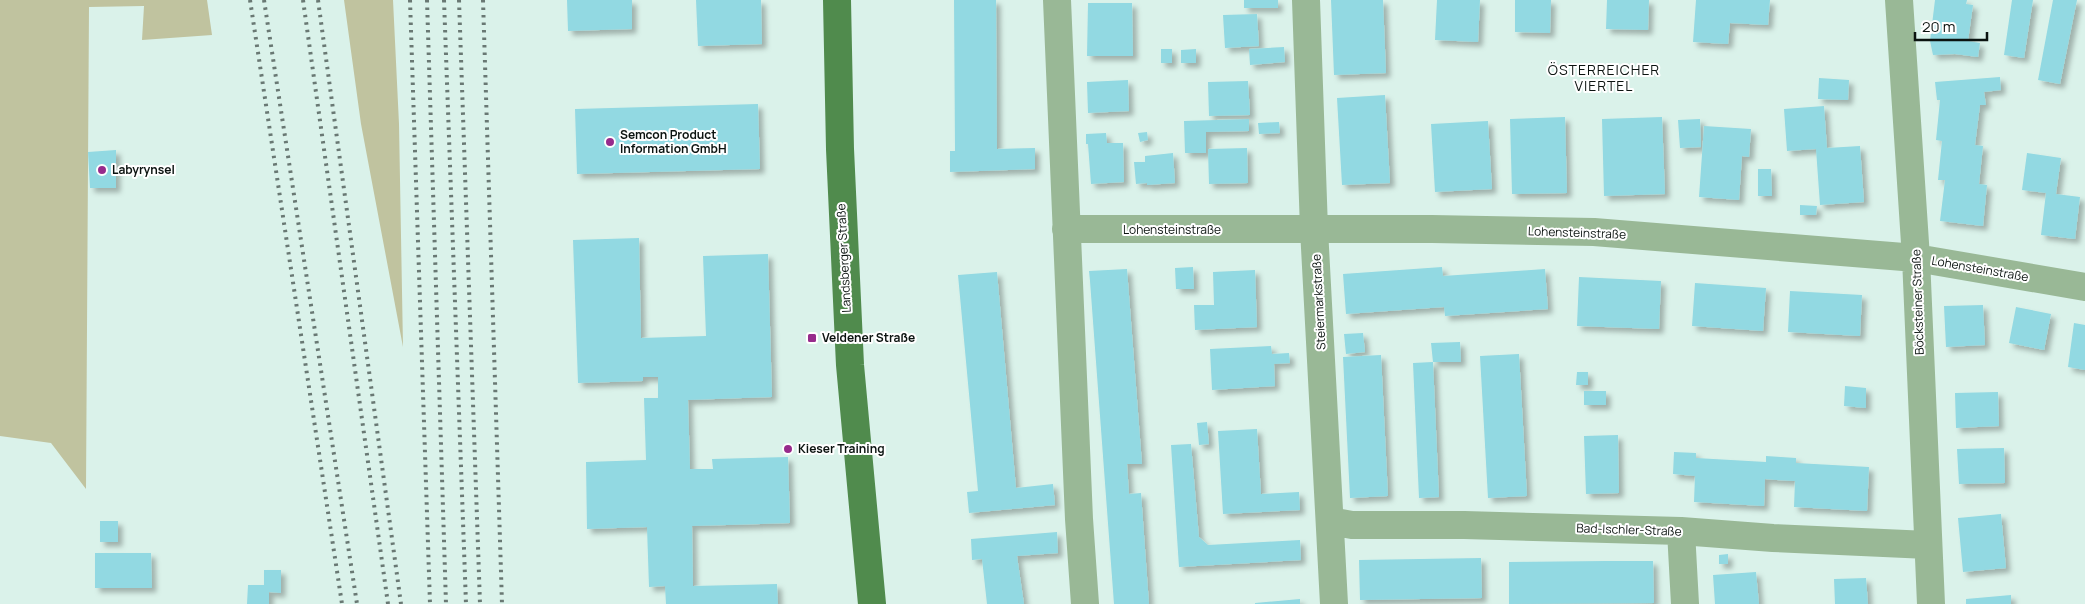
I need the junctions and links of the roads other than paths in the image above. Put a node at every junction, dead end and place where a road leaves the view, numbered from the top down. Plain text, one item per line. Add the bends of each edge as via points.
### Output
1 (837, 0) edge
2 (1057, 0) edge
3 (1306, 0) edge
4 (1899, 0) edge
5 (1314, 229) junction
6 (1066, 230) junction
7 (1916, 258) junction
8 (2085, 287) edge
9 (1330, 521) junction
10 (1681, 531) junction
11 (1928, 545) junction
12 (872, 604) edge
13 (1085, 604) edge
14 (1334, 604) edge
15 (1685, 604) edge
16 (1930, 604) edge

1 - 12 main road, Landsberger Straße via 848,338
2 - 6 street
3 - 5 street, Steiermarkstraße
4 - 7 street, Böcksteiner Straße
5 - 6 street, Lohensteinstraße
5 - 7 street, Lohensteinstraße via 1586,232
5 - 9 street, Steiermarkstraße
6 - 13 street
7 - 8 street, Lohensteinstraße
7 - 11 street, Böcksteiner Straße
9 - 10 street, Bad-Ischler-Straße via 1352,526 1464,525
9 - 14 street, Steiermarkstraße
10 - 11 street, Bad-Ischler-Straße
10 - 15 street
11 - 16 street, Böcksteiner Straße

